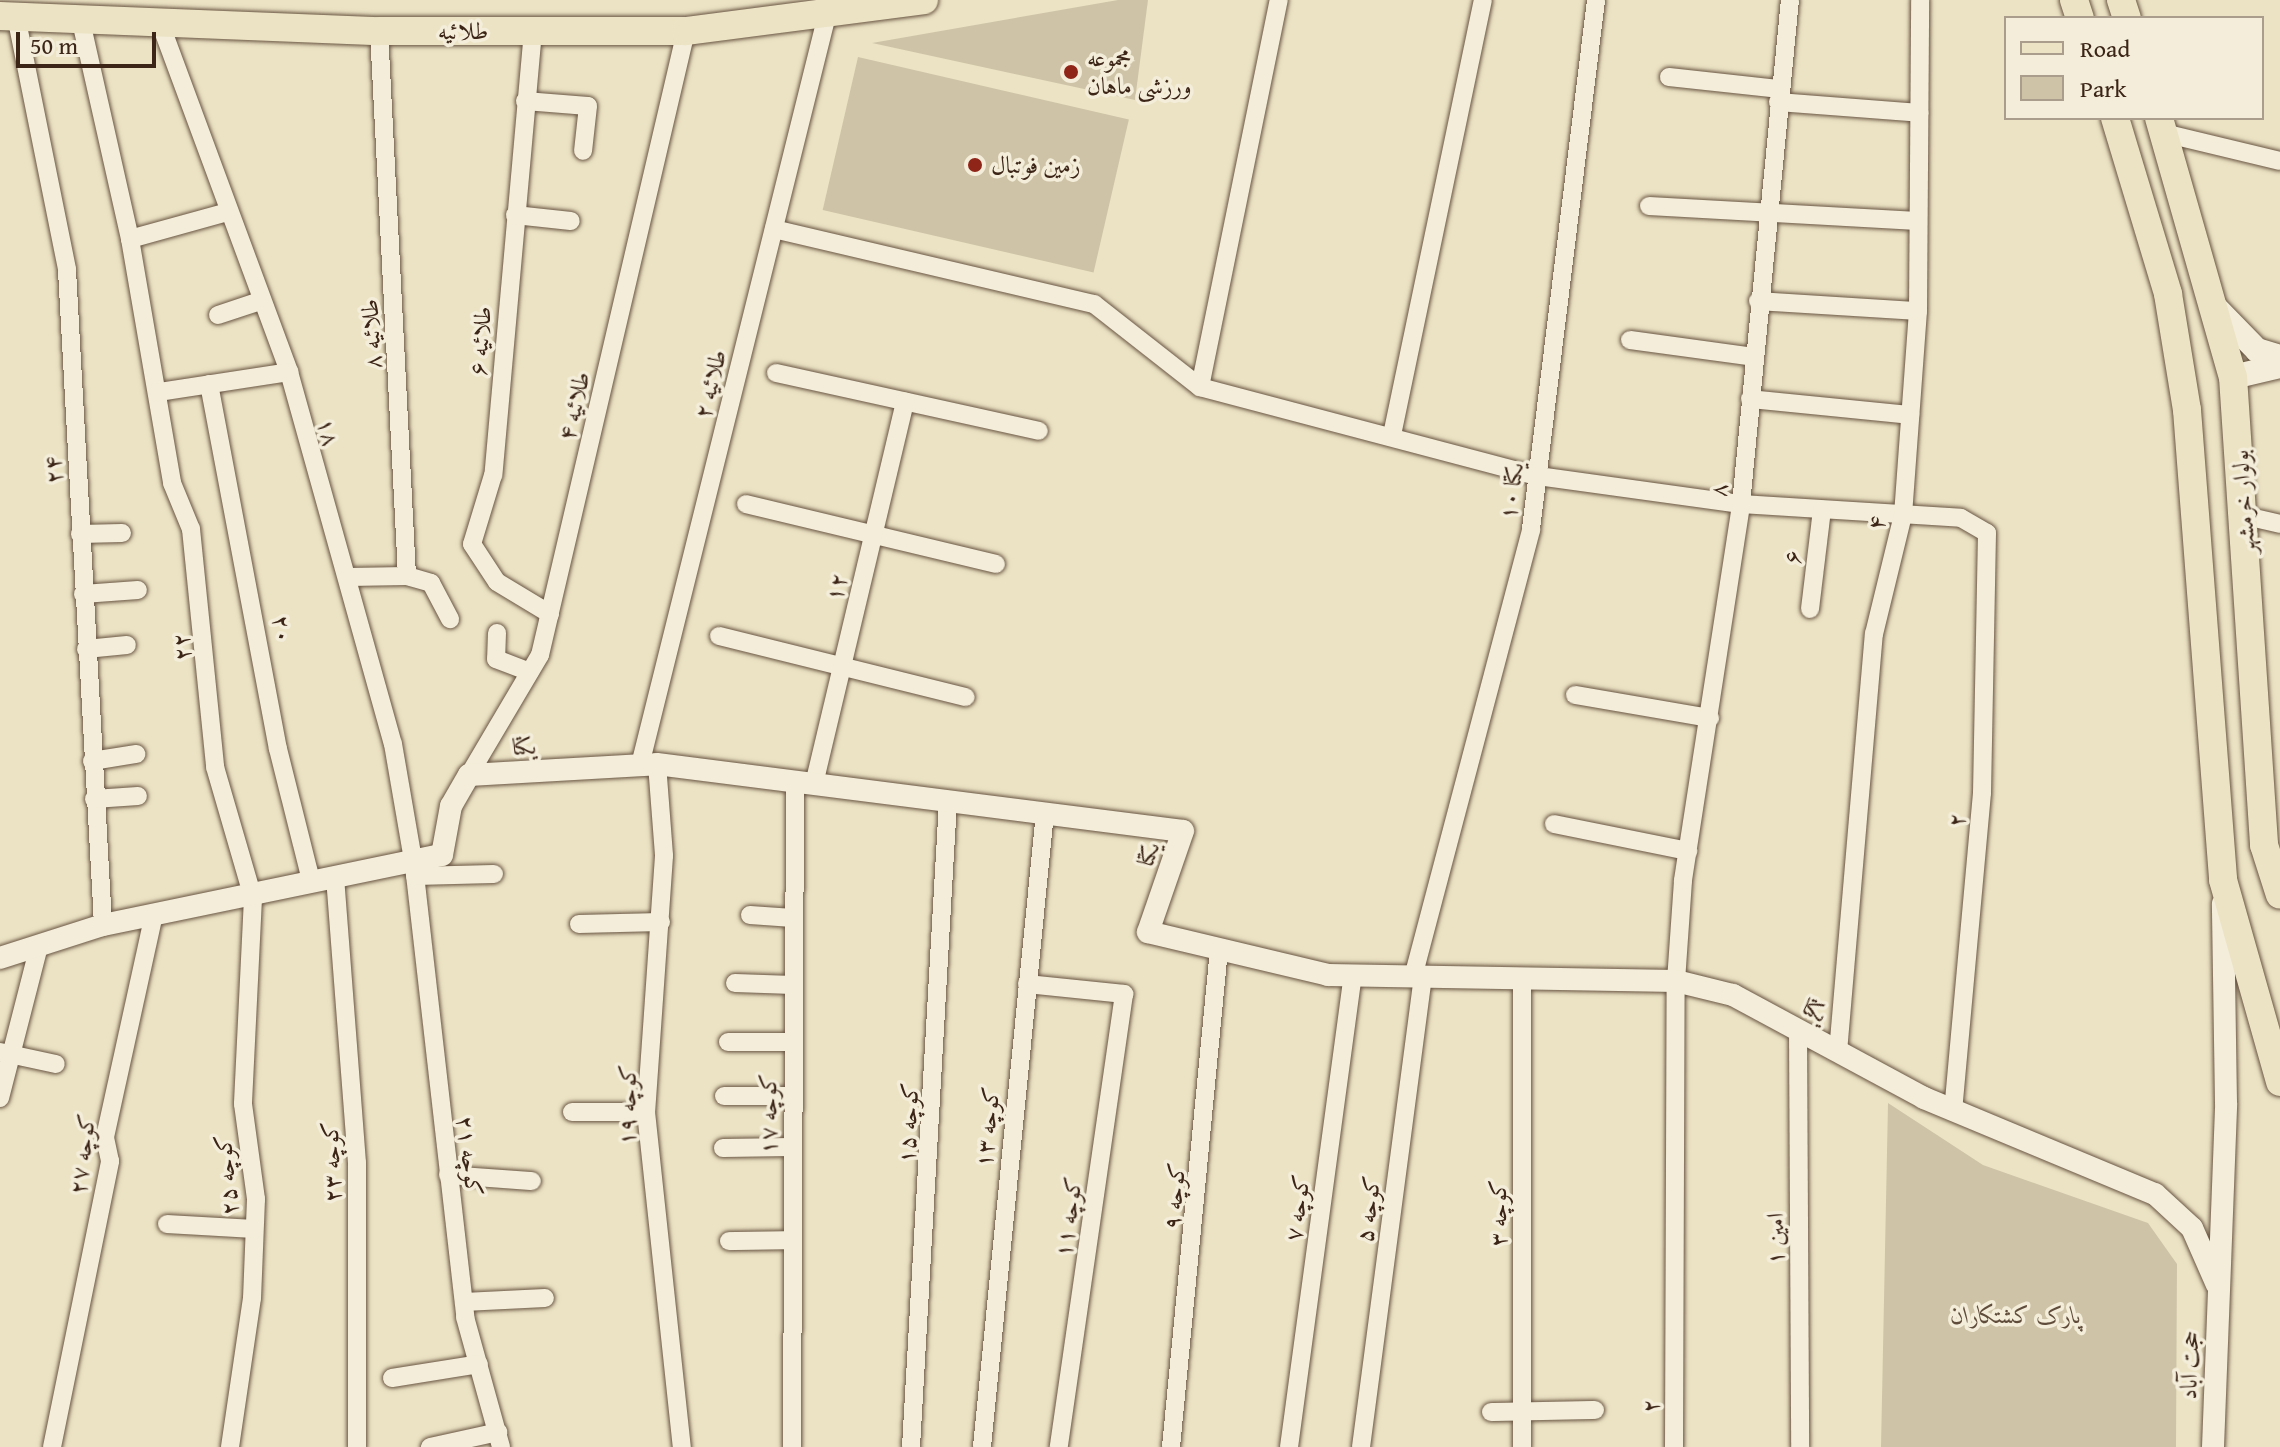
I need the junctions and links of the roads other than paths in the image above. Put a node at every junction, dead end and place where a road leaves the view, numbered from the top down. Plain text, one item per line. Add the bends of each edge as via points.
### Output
1 (924, 0) edge
2 (1279, 0) edge
3 (1483, 0) edge
4 (1596, 0) edge
5 (1790, 0) edge
6 (1920, 0) edge
7 (67, 11) edge
8 (827, 15) junction
9 (8, 16) edge
10 (159, 20) junction
11 (379, 31) junction
12 (533, 31) junction
13 (686, 31) junction
14 (1669, 77) dead end
15 (1779, 95) junction
16 (525, 101) junction
17 (1920, 113) junction
18 (2116, 120) edge
19 (2162, 125) edge
20 (583, 151) dead end
21 (2280, 161) edge
22 (1649, 206) dead end
23 (224, 213) junction
24 (1766, 214) junction
25 (515, 215) junction
26 (571, 221) dead end
27 (1918, 221) junction
28 (774, 229) junction
29 (130, 239) junction
30 (260, 301) junction
31 (1758, 301) junction
32 (2214, 306) junction
33 (1918, 311) junction
34 (218, 315) dead end
35 (1630, 340) dead end
36 (1754, 357) junction
37 (2280, 357) edge
38 (2280, 366) edge
39 (289, 372) junction
40 (776, 373) dead end
41 (2233, 377) junction
42 (209, 384) junction
43 (1200, 387) junction
44 (159, 392) junction
45 (1750, 399) junction
46 (905, 402) junction
47 (1910, 415) junction
48 (1039, 431) dead end
49 (1392, 435) junction
50 (1538, 476) junction
51 (746, 504) dead end
52 (1741, 504) junction
53 (1822, 510) junction
54 (1903, 515) junction
55 (2259, 519) dead end
56 (2280, 524) edge
57 (122, 533) dead end
58 (80, 534) junction
59 (873, 534) junction
60 (996, 564) dead end
61 (407, 576) junction
62 (349, 577) junction
63 (138, 590) dead end
64 (83, 594) junction
65 (1810, 609) dead end
66 (550, 614) junction
67 (450, 619) dead end
68 (497, 633) dead end
69 (719, 636) dead end
70 (127, 645) dead end
71 (86, 649) junction
72 (842, 666) junction
73 (530, 672) junction
74 (1575, 695) dead end
75 (966, 697) dead end
76 (1710, 718) junction
77 (136, 754) dead end
78 (92, 761) junction
79 (649, 764) junction
80 (469, 775) junction
81 (804, 782) junction
82 (138, 796) dead end
83 (94, 799) junction
84 (948, 801) junction
85 (1045, 813) junction
86 (1554, 824) dead end
87 (1688, 851) junction
88 (415, 871) junction
89 (494, 874) dead end
90 (335, 877) junction
91 (311, 880) junction
92 (2223, 880) junction
93 (2280, 895) edge
94 (253, 898) junction
95 (154, 915) junction
96 (750, 915) dead end
97 (793, 918) junction
98 (661, 922) junction
99 (579, 924) dead end
100 (103, 925) junction
101 (1219, 949) junction
102 (38, 950) junction
103 (0, 958) edge
104 (1353, 976) junction
105 (1418, 977) junction
106 (1522, 979) junction
107 (1676, 981) junction
108 (735, 983) dead end
109 (1027, 984) junction
110 (793, 985) junction
111 (1798, 1030) junction
112 (728, 1042) dead end
113 (792, 1042) junction
114 (1838, 1052) junction
115 (5, 1053) edge
116 (56, 1064) dead end
117 (2280, 1082) edge
118 (724, 1096) dead end
119 (792, 1096) junction
120 (0, 1098) edge
121 (1953, 1110) junction
122 (572, 1112) dead end
123 (646, 1112) junction
124 (791, 1147) junction
125 (723, 1148) dead end
126 (448, 1175) junction
127 (532, 1181) dead end
128 (167, 1224) dead end
129 (254, 1229) junction
130 (791, 1240) junction
131 (729, 1241) dead end
132 (2217, 1285) junction
133 (545, 1298) dead end
134 (464, 1302) junction
135 (479, 1364) junction
136 (392, 1378) dead end
137 (1595, 1410) dead end
138 (1491, 1412) dead end
139 (1522, 1412) junction
140 (500, 1440) edge
141 (52, 1447) edge
142 (230, 1447) edge
143 (357, 1447) edge
144 (430, 1447) edge
145 (682, 1447) edge
146 (792, 1447) edge
147 (911, 1447) edge
148 (982, 1447) edge
149 (1059, 1447) edge
150 (1171, 1447) edge
151 (1289, 1447) edge
152 (1361, 1447) edge
153 (1522, 1447) edge
154 (1674, 1447) edge
155 (1800, 1447) edge
156 (2213, 1447) edge

1 - 8 main road, طلائیه
2 - 43 street
3 - 49 street
4 - 50 street, ۱۰ یکتا
5 - 15 street, ۸
6 - 17 street, ۴
7 - 9 main road, طلائیه
7 - 10 main road, طلائیه
7 - 29 street, ۲۲
8 - 13 main road, طلائیه
8 - 28 street, طلائیه ۲
9 - 58 street, ۲۴ via 67,270
10 - 11 main road, طلائیه
10 - 23 street, ۱۸
11 - 12 main road, طلائیه
11 - 61 street, طلائیه ۸
12 - 13 main road, طلائیه
12 - 16 street, طلائیه ۶
13 - 66 street, طلائیه ۴
14 - 15 street
15 - 17 street
15 - 24 street, ۸
16 - 20 street via 588,106
16 - 25 street, طلائیه ۶
17 - 27 street, ۴
18 - 92 main road via 2168,294 2187,410
19 - 21 street
19 - 32 main road, بولوار خرمشهر
22 - 24 street
23 - 29 street
23 - 30 street, ۱۸
24 - 27 street
24 - 31 street, ۸
25 - 26 street
25 - 66 street, طلائیه ۶ via 493,475 472,544 497,582
27 - 33 street, ۴
28 - 43 street via 1094,304
28 - 79 street, طلائیه ۲
29 - 44 street, ۲۲
30 - 34 street
30 - 39 street, ۱۸
31 - 33 street
31 - 36 street, ۸
32 - 37 main road via 2257,350
32 - 41 main road, بولوار خرمشهر
33 - 47 street, ۴
35 - 36 street
36 - 45 street, ۸
38 - 41 main road
39 - 42 street
39 - 62 street, ۱۸
40 - 46 street
41 - 93 main road, بولوار خرمشهر via 2264,845
42 - 44 street
42 - 91 street, ۲۰ via 278,749
43 - 49 street
44 - 94 street, ۲۲ via 172,483 191,529 200,583 215,767
45 - 47 street
45 - 52 street, ۸
46 - 48 street
46 - 59 street, ۱۲
47 - 54 street, ۴
49 - 50 street
50 - 52 street
50 - 105 street, ۱۰ یکتا via 1531,529
51 - 59 street
52 - 53 street
52 - 76 street, ۸
53 - 54 street
53 - 65 street, ۶
54 - 114 street, ۴ via 1874,634
54 - 121 street, ۲ via 1961,518 1987,533 1983,777
55 - 56 street
57 - 58 street
58 - 64 street, ۲۴
59 - 60 street
59 - 72 street, ۱۲
61 - 62 street
61 - 67 street via 431,583
62 - 88 street, ۱۸ via 393,744
63 - 64 street
64 - 71 street, ۲۴
66 - 73 street, طلائیه ۴
68 - 73 street via 496,659
69 - 72 street
70 - 71 street
71 - 78 street, ۲۴
72 - 75 street
72 - 81 street, ۱۲
73 - 80 street, طلائیه ۴
74 - 76 street
76 - 87 street, ۸
77 - 78 street
78 - 83 street, ۲۴
79 - 80 street, یکتا
79 - 81 street, یکتا
79 - 98 street, کوچه ۱۹
80 - 88 street via 451,806 442,855
81 - 84 street, یکتا
81 - 97 street, کوچه ۱۷
82 - 83 street
83 - 100 street, ۲۴
84 - 85 street, یکتا
84 - 147 street, کوچه ۱۵
85 - 101 street, یکتا via 1183,831 1148,932
85 - 109 street, کوچه ۱۳
86 - 87 street
87 - 107 street, ۸
88 - 89 street
88 - 90 street
88 - 126 street, کوچه ۲۱
90 - 91 street
90 - 143 street, کوچه ۲۳ via 357,1163
91 - 94 street
92 - 117 main road
92 - 132 street, حجت آباد via 2226,1103
94 - 95 street
94 - 129 street, کوچه ۲۵ via 243,1104
95 - 100 street
95 - 141 street, کوچه ۲۷ via 105,1137 110,1161
96 - 97 street
97 - 110 street, کوچه ۱۷
98 - 99 street
98 - 123 street, کوچه ۱۹
100 - 102 street
101 - 104 street, یکتا
101 - 150 street, کوچه ۹
102 - 103 street
102 - 115 street
104 - 105 street, یکتا
104 - 151 street, کوچه ۷
105 - 106 street, یکتا
105 - 152 street, کوچه ۵
106 - 107 street, یکتا
106 - 139 street, کوچه ۳
107 - 111 street, یکتا via 1733,995
107 - 154 street, ۲
108 - 110 street
109 - 148 street, کوچه ۱۳
109 - 149 street, کوچه ۱۱ via 1124,994
110 - 113 street, کوچه ۱۷
111 - 114 street, یکتا
111 - 155 street, امین ۱
112 - 113 street
113 - 119 street, کوچه ۱۷
114 - 121 street, یکتا
115 - 116 street
115 - 120 street
118 - 119 street
119 - 124 street, کوچه ۱۷
121 - 132 street, یکتا via 2155,1194 2192,1228
122 - 123 street
123 - 145 street, کوچه ۱۹
124 - 125 street
124 - 130 street, کوچه ۱۷
126 - 127 street
126 - 134 street, کوچه ۲۱
128 - 129 street
129 - 142 street, کوچه ۲۵
130 - 131 street
130 - 146 street, کوچه ۱۷
132 - 156 street, حجت آباد
133 - 134 street
134 - 135 street, کوچه ۲۱
135 - 136 street
135 - 140 street, کوچه ۲۱
137 - 139 street
138 - 139 street
139 - 153 street, کوچه ۳
140 - 144 street

